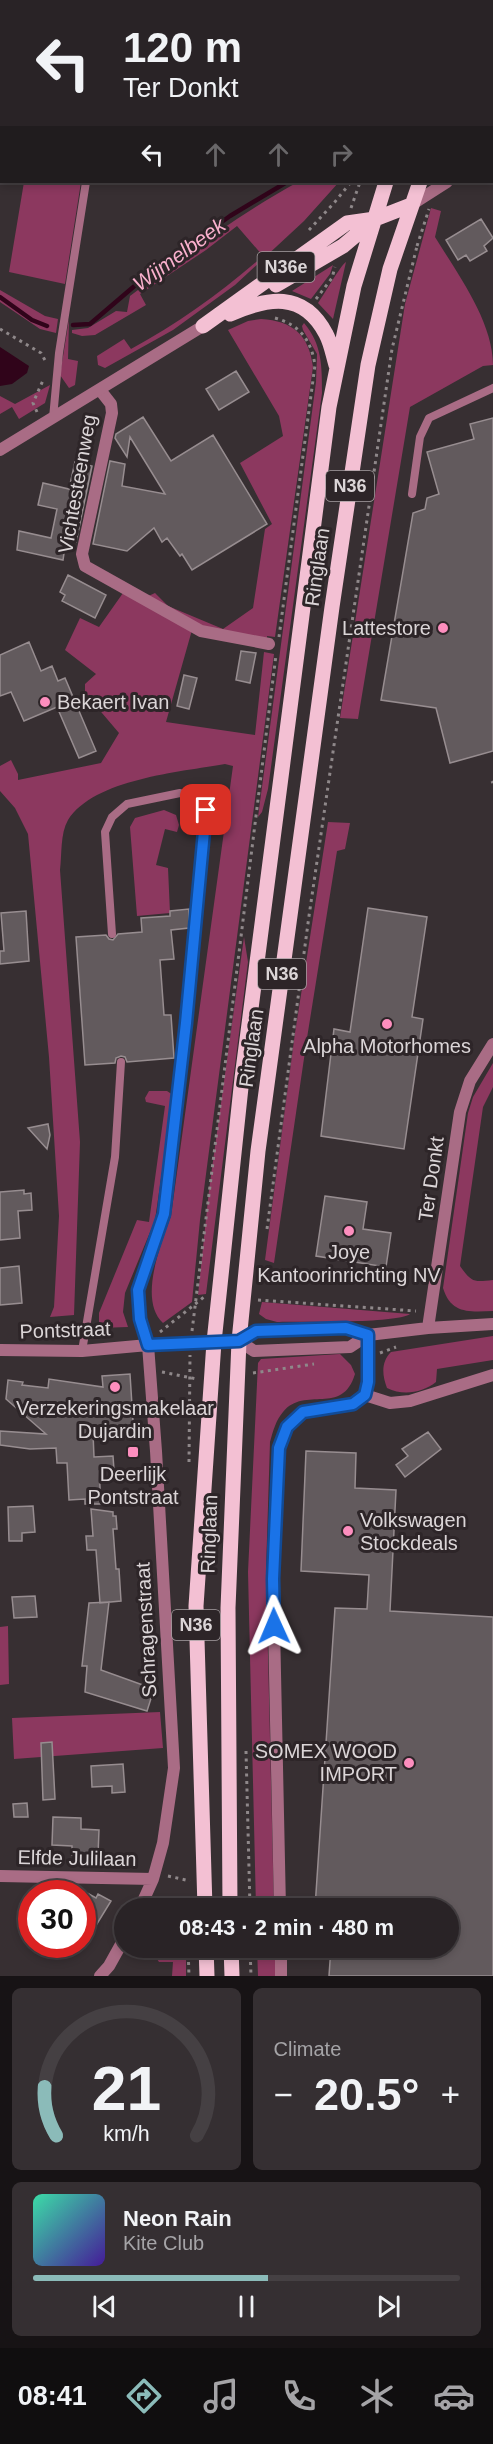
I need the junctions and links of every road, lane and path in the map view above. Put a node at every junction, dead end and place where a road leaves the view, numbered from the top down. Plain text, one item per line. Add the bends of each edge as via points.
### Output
1 (86, 183) edge
2 (350, 183) edge
3 (386, 183) edge
4 (420, 183) edge
5 (445, 183) edge
6 (411, 205) junction
7 (375, 219) junction
8 (303, 235) dead end
9 (417, 246) dead end
10 (336, 263) dead end
11 (307, 312) junction
12 (265, 318) dead end
13 (203, 326) junction
14 (296, 327) junction
15 (0, 329) edge
16 (46, 365) dead end
17 (336, 366) junction
18 (45, 373) dead end
19 (493, 388) edge
20 (100, 390) junction
21 (49, 420) junction
22 (0, 450) edge
23 (412, 494) dead end
24 (269, 644) dead end
25 (112, 934) dead end
26 (493, 1044) edge
27 (121, 1062) dead end
28 (267, 1229) dead end
29 (260, 1292) dead end
30 (258, 1300) junction
31 (196, 1302) junction
32 (416, 1311) dead end
33 (493, 1324) edge
34 (428, 1328) junction
35 (256, 1331) junction
36 (368, 1335) junction
37 (239, 1341) junction
38 (214, 1342) junction
39 (190, 1343) junction
40 (148, 1345) junction
41 (0, 1350) edge
42 (82, 1351) junction
43 (254, 1351) junction
44 (493, 1375) edge
45 (253, 1377) dead end
46 (190, 1378) junction
47 (365, 1395) junction
48 (189, 1468) dead end
49 (246, 1743) dead end
50 (190, 1874) dead end
51 (0, 1876) edge
52 (154, 1876) junction
53 (190, 1881) junction
54 (189, 1890) dead end
55 (144, 1898) edge
56 (205, 1898) edge
57 (230, 1898) edge
58 (250, 1898) edge
59 (280, 1898) edge
60 (114, 1957) edge
61 (188, 1958) edge
62 (206, 1958) edge
63 (231, 1958) edge
64 (250, 1958) edge
65 (281, 1958) edge
66 (100, 1976) edge
67 (189, 1976) edge
68 (207, 1976) edge
69 (232, 1976) edge
70 (251, 1976) edge
71 (281, 1976) edge

1 - 21 lane
2 - 8 path
3 - 7 main road, N36
4 - 6 main road, N36
5 - 6 street
6 - 7 main road
6 - 37 main road, Ringlaan / N36 via 390,268 368,365 258,1151
7 - 13 main road, N36e via 343,246
7 - 17 main road, Ringlaan / N36 via 354,286
9 - 28 path via 392,349
10 - 11 path via 332,278
11 - 13 main road via 280,300 257,303
11 - 14 path
11 - 17 main road via 326,334
12 - 14 path
13 - 20 street, Vichtesteenweg / N36e
14 - 31 path via 312,348 315,365
15 - 16 path via 41,353
17 - 38 main road, Ringlaan / N36 via 242,1078
18 - 21 path via 33,403
19 - 23 lane via 429,418 420,437
20 - 21 street, Vichtesteenweg / N36e
20 - 24 street, Vichtesteenweg via 111,404 112,413 82,554 85,566 201,631
21 - 22 street, Vichtesteenweg / N36e
25 - 40 lane via 105,832 112,817 127,804 180,793 196,798 206,810 177,1109 164,1214 138,1290 140,1319
26 - 34 street, Ter Donkt via 470,1081 460,1112
27 - 42 lane via 115,1157
29 - 30 path
30 - 32 path
30 - 35 path
31 - 39 path
31 - 40 path
33 - 34 street, Pontstraat
34 - 36 street, Pontstraat
35 - 36 street, Pontstraat via 346,1328
35 - 37 street, Pontstraat
36 - 43 street, Pontstraat via 350,1347
36 - 47 street
37 - 38 street, Pontstraat
37 - 43 street
37 - 57 main road, Ringlaan / N36 via 228,1608
38 - 39 street, Pontstraat
38 - 56 main road, Ringlaan / N36 via 195,1606
39 - 40 street, Pontstraat
39 - 46 path
40 - 42 street, Pontstraat
40 - 46 path via 162,1372
40 - 52 street, Schragenstraat via 174,1768
41 - 42 street, Pontstraat
43 - 45 path
44 - 47 street via 410,1401 390,1403
46 - 48 path
47 - 59 street via 353,1404 303,1412 287,1427 279,1448 273,1579
49 - 58 path
50 - 53 path
51 - 52 street, Elfde Julilaan
52 - 53 path
52 - 55 street, Schragenstraat
53 - 54 path
60 - 66 street
61 - 67 path
62 - 68 main road
63 - 69 main road
64 - 70 path
65 - 71 street

